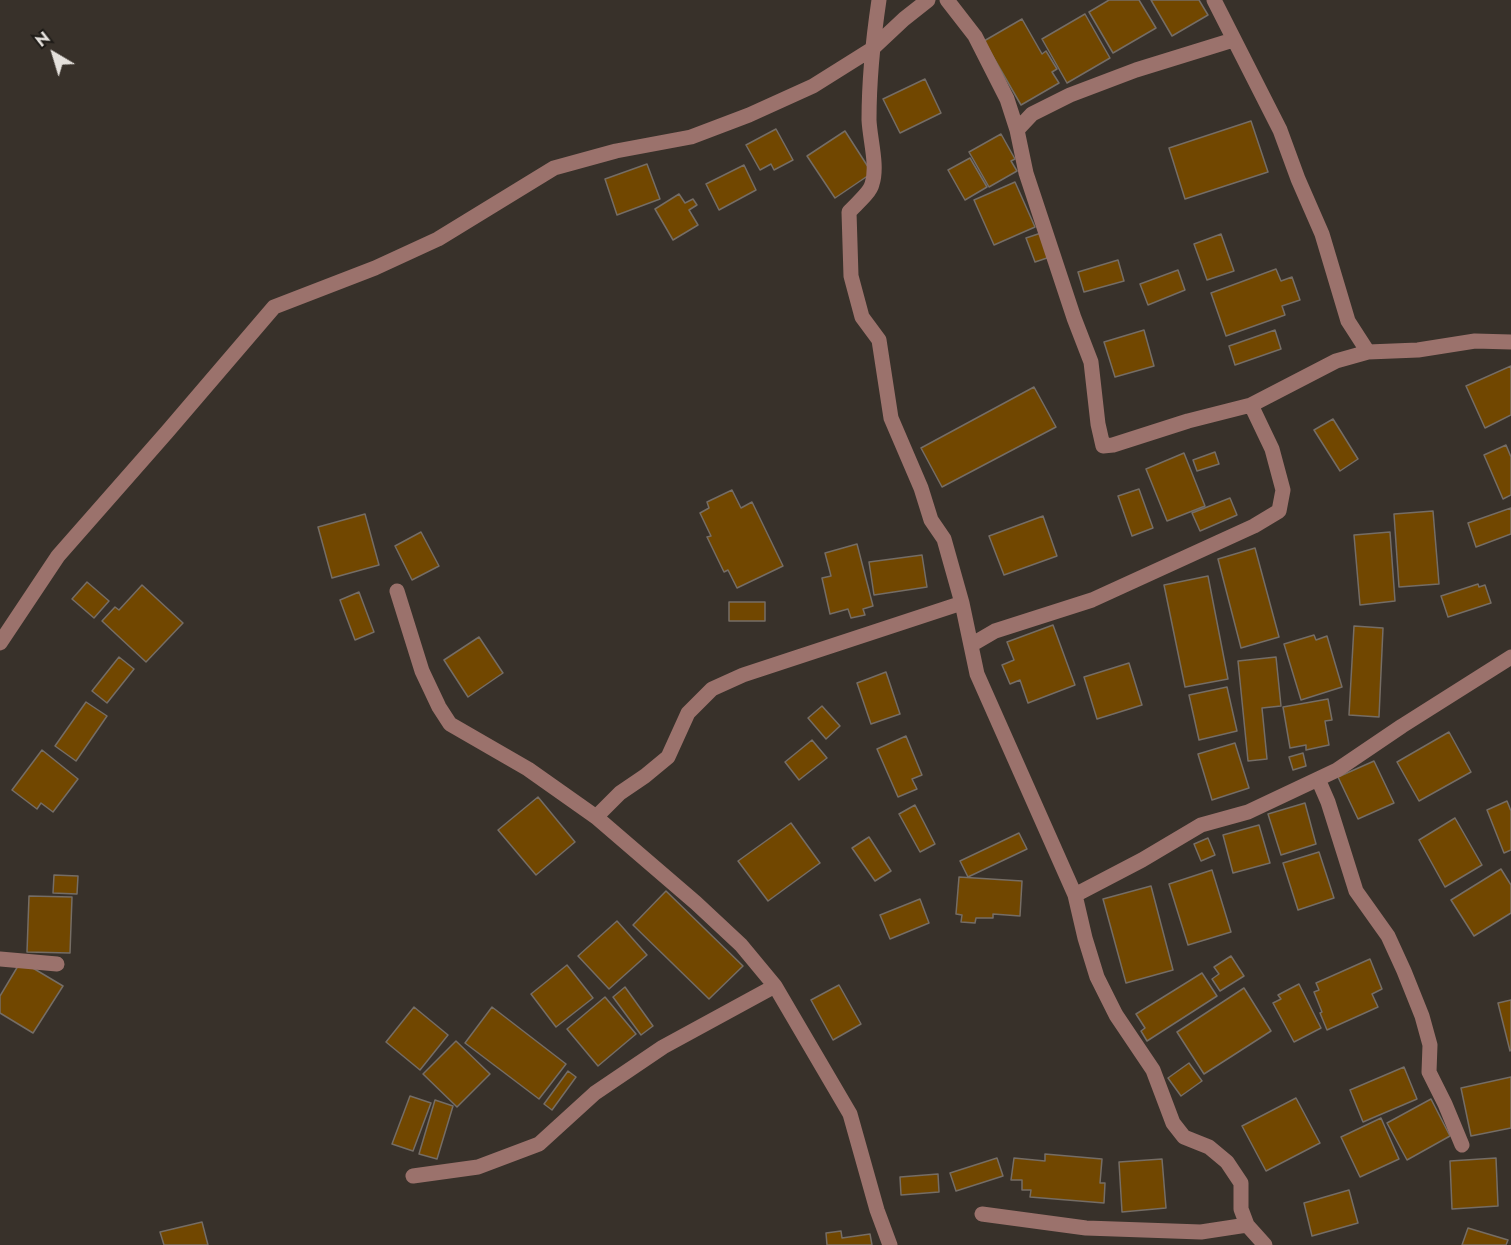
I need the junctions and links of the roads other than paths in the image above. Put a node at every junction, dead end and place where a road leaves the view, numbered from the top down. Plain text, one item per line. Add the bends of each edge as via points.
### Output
1 (879, 0) edge
2 (928, 0) edge
3 (946, 0) edge
4 (1214, 0) edge
5 (1233, 40) junction
6 (872, 49) junction
7 (1017, 130) junction
8 (1511, 342) edge
9 (1368, 352) junction
10 (1251, 405) junction
11 (397, 591) dead end
12 (962, 603) junction
13 (0, 644) edge
14 (971, 645) junction
15 (1511, 657) edge
16 (1318, 779) junction
17 (596, 817) junction
18 (1075, 895) junction
19 (0, 959) edge
20 (57, 964) dead end
21 (775, 986) junction
22 (1462, 1145) dead end
23 (413, 1176) dead end
24 (982, 1214) dead end
25 (1247, 1226) junction
26 (890, 1245) edge
27 (1265, 1245) edge

1 - 6 street
2 - 6 street
3 - 7 street via 975,36 1007,99
4 - 5 street
5 - 7 street via 1070,95 1032,114
5 - 9 street via 1280,130 1322,234 1348,321
6 - 12 street via 870,135 875,171 872,187 849,212 851,276 861,317 879,340 891,418 931,520 944,539
6 - 13 street via 813,86 749,116 691,137 554,168 438,239 274,307 58,556
7 - 10 street via 1026,173 1091,362 1103,446
8 - 9 street via 1475,341 1418,350
9 - 10 street via 1336,361
10 - 14 street via 1272,449 1283,490 1279,511 1092,600 995,631
11 - 17 street via 422,671 450,724 528,768
12 - 14 street
12 - 17 street via 743,675 712,689 688,713 668,757 620,793
14 - 18 street via 977,674
15 - 16 street
16 - 18 street via 1248,812 1201,825
16 - 22 street via 1356,891 1388,936 1404,970 1430,1045 1429,1072
17 - 21 street via 741,945
18 - 25 street via 1097,977 1116,1015 1153,1070 1173,1124 1184,1137 1209,1147 1227,1162 1241,1182 1241,1209
19 - 20 street
21 - 23 street via 663,1047 595,1093 539,1144 478,1167
21 - 26 street via 850,1114
24 - 25 street via 1086,1228 1201,1232
25 - 27 street

